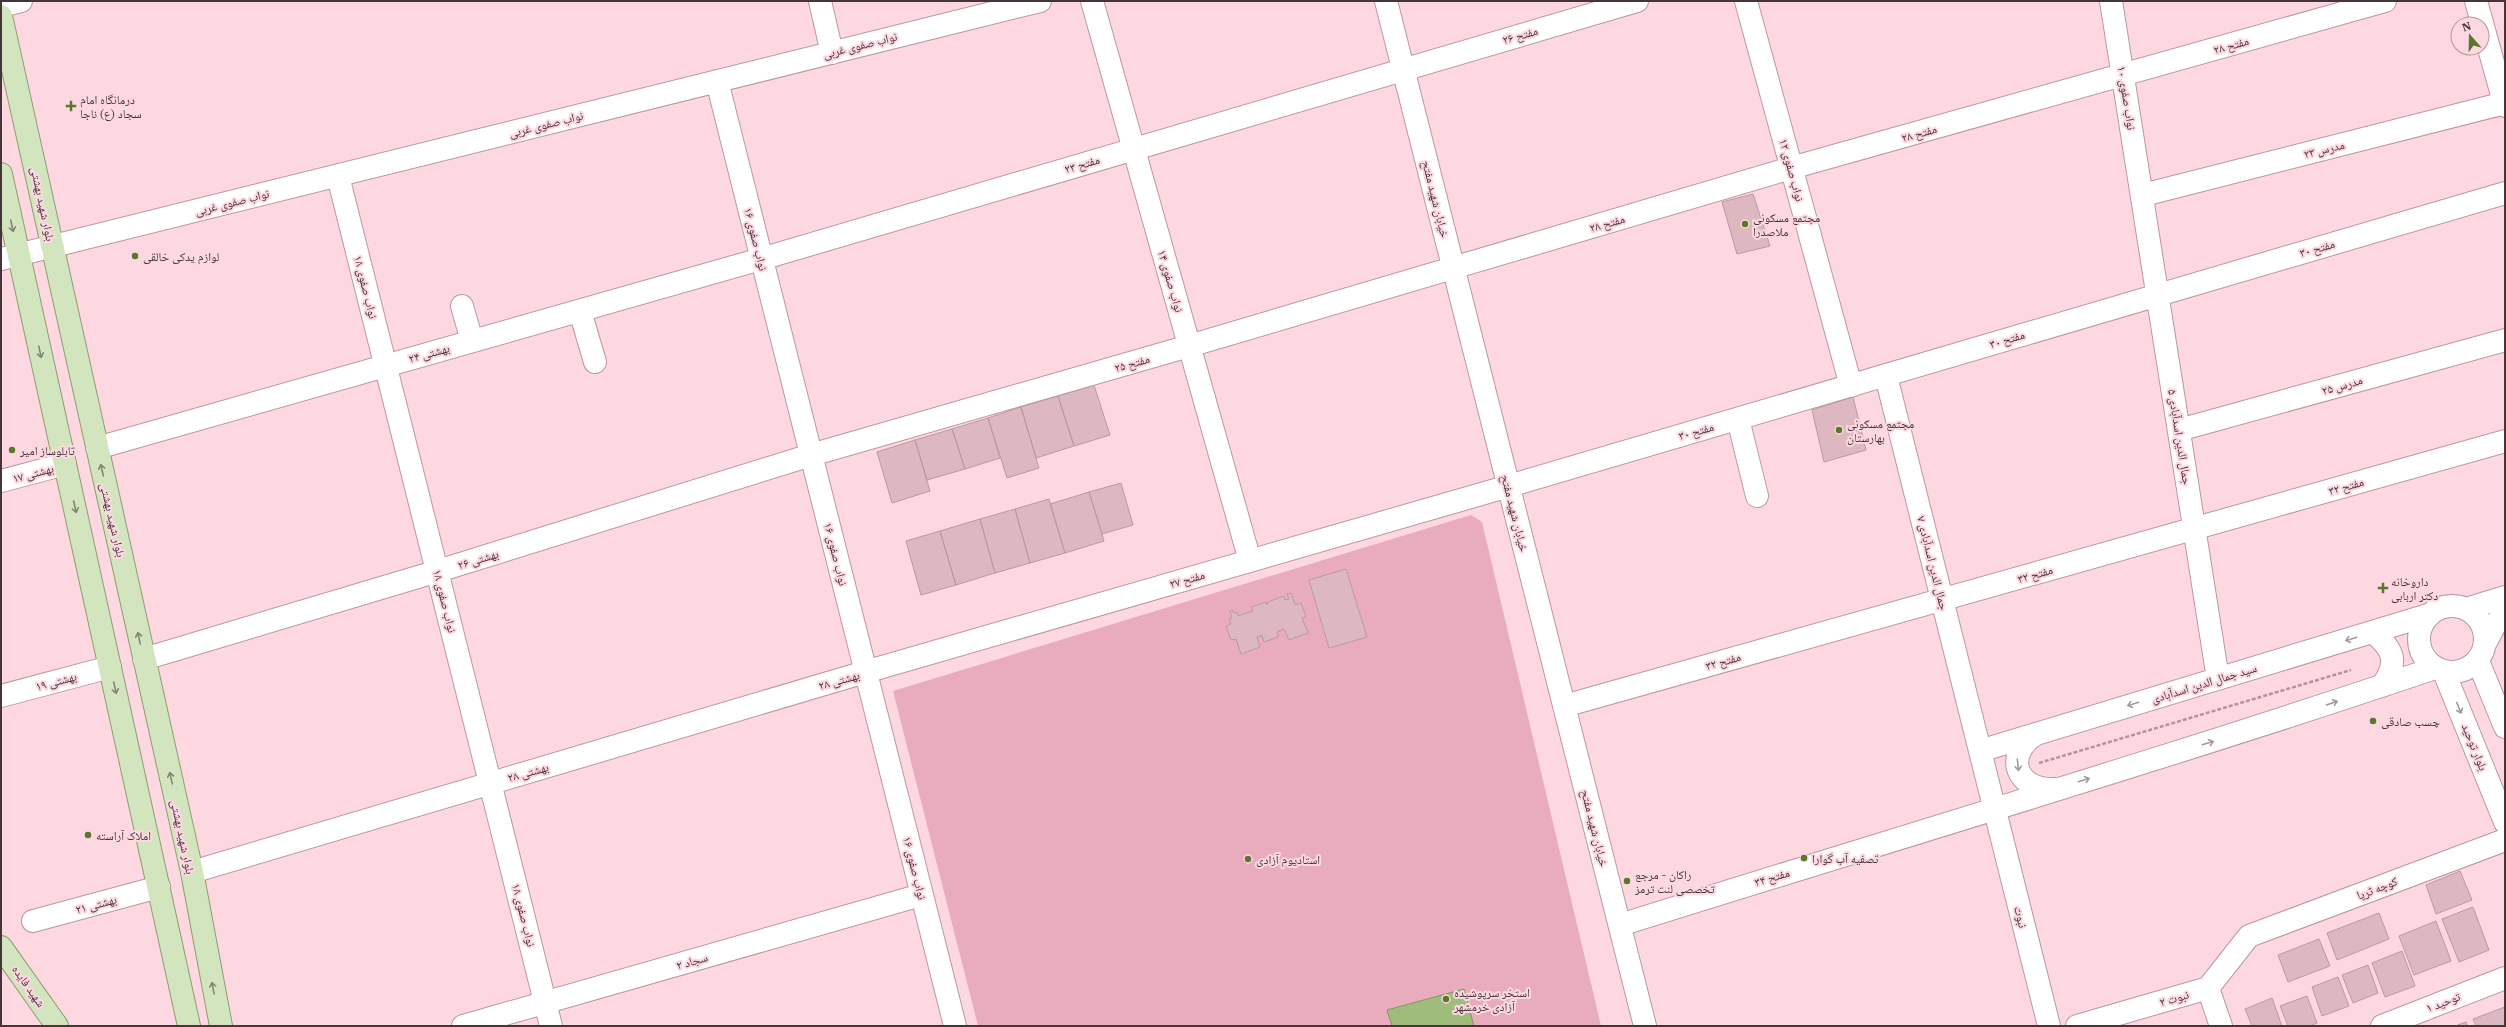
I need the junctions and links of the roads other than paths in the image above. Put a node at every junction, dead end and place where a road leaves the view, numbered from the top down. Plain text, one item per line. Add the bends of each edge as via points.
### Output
1 (21, 1) edge
2 (820, 1) edge
3 (1040, 1) edge
4 (1092, 1) edge
5 (1386, 1) edge
6 (1637, 1) edge
7 (1746, 1) edge
8 (2111, 1) edge
9 (2385, 1) edge
10 (2476, 1) edge
11 (1, 6) edge
12 (1, 16) edge
13 (832, 52) junction
14 (1403, 69) junction
15 (2123, 76) junction
16 (717, 81) junction
17 (2505, 104) edge
18 (1134, 149) junction
19 (1791, 168) junction
20 (1, 174) edge
21 (338, 176) junction
22 (2505, 193) edge
23 (2143, 195) junction
24 (52, 246) junction
25 (10, 257) edge
26 (761, 259) junction
27 (1453, 269) junction
28 (2158, 294) junction
29 (462, 306) dead end
30 (580, 311) junction
31 (2505, 340) edge
32 (472, 341) junction
33 (1189, 346) junction
34 (594, 362) dead end
35 (385, 366) junction
36 (1886, 376) junction
37 (1851, 386) junction
38 (1738, 419) junction
39 (2179, 430) junction
40 (2505, 441) edge
41 (97, 448) junction
42 (811, 455) junction
43 (65, 464) junction
44 (1, 482) edge
45 (1508, 486) junction
46 (1757, 496) dead end
47 (2195, 528) junction
48 (1250, 561) junction
49 (438, 572) junction
50 (2505, 597) edge
51 (1942, 600) junction
52 (2466, 609) junction
53 (2428, 615) junction
54 (2505, 616) edge
55 (2373, 632) junction
56 (2482, 651) junction
57 (144, 659) junction
58 (110, 667) junction
59 (2440, 670) junction
60 (865, 672) junction
61 (2218, 679) junction
62 (2382, 686) junction
63 (1, 696) edge
64 (1564, 706) junction
65 (2505, 727) edge
66 (2036, 734) junction
67 (1980, 751) junction
68 (491, 783) junction
69 (2056, 789) junction
70 (1993, 808) junction
71 (2505, 822) edge
72 (2505, 840) edge
73 (192, 872) junction
74 (159, 887) junction
75 (922, 895) junction
76 (33, 921) dead end
77 (1620, 925) junction
78 (1, 947) edge
79 (2505, 978) edge
80 (2208, 988) junction
81 (545, 1002) junction
82 (57, 1026) edge
83 (190, 1026) edge
84 (221, 1026) edge
85 (463, 1026) edge
86 (552, 1026) edge
87 (954, 1026) edge
88 (1645, 1026) edge
89 (2049, 1026) edge
90 (2077, 1026) edge
91 (2220, 1026) edge
92 (2382, 1026) edge

1 - 11 street
2 - 13 street
3 - 13 street, نواب صفوی غربی
4 - 18 street, نواب صفوی ۱۴
5 - 14 street, خیابان شهید مفتح
6 - 14 street, مفتح ۲۶
7 - 19 street, نواب صفوی ۱۲
8 - 15 street, نواب صفوی ۱۰
9 - 15 street, مفتح ۲۸
10 - 17 street
12 - 24 main road, بلوار شهید بهشتی
13 - 16 street, نواب صفوی غربی
14 - 18 street, مفتح ۲۳
14 - 27 street, خیابان شهید مفتح
15 - 19 street, مفتح ۲۸
15 - 23 street, نواب صفوی ۱۰
16 - 21 street, نواب صفوی غربی
16 - 26 street, نواب صفوی ۱۶
17 - 23 street, مدرس ۲۳
18 - 26 street, مفتح ۲۳
18 - 33 street, نواب صفوی ۱۴
19 - 27 street, مفتح ۲۸
19 - 37 street, نواب صفوی ۱۲
20 -> 25 main road
21 - 24 street, نواب صفوی غربی
21 - 35 street, نواب صفوی ۱۸
22 - 28 street, مفتح ۳۰
23 - 28 street, جمال الدین اسدآبادی ۵
24 - 25 street, نواب صفوی غربی
24 - 41 main road, بلوار شهید بهشتی
25 -> 43 main road
26 - 30 street, بهشتی ۲۴
26 - 42 street, نواب صفوی ۱۶
27 - 33 street, مفتح ۲۵
27 - 45 street, خیابان شهید مفتح
28 - 36 street, مفتح ۳۰
28 - 39 street, جمال الدین اسدآبادی ۵
29 - 32 street
30 - 32 street, بهشتی ۲۴
30 - 34 street
31 - 39 street, مدرس ۲۵
32 - 35 street, بهشتی ۲۴
33 - 42 street, مفتح ۲۵
33 - 48 street, نواب صفوی ۱۴
35 - 41 street, بهشتی ۲۴
35 - 49 street, نواب صفوی ۱۸
36 - 37 street, مفتح ۳۰
36 - 51 street, جمال الدین اسدآبادی ۷
37 - 38 street, مفتح ۳۰
38 - 45 street, مفتح ۳۰
38 - 46 street
39 - 47 street, جمال الدین اسدآبادی ۵
40 - 47 street, مفتح ۳۲
57 -> 41 main road, بلوار شهید بهشتی
42 - 49 street, بهشتی ۲۶
42 - 60 street, نواب صفوی ۱۶
43 - 44 street, بهشتی ۱۷
43 -> 58 main road
45 - 48 street, مفتح ۲۷
45 - 64 street, خیابان شهید مفتح
47 - 51 street, مفتح ۳۲
47 - 61 street, جمال الدین اسدآبادی ۵
48 - 60 street, مفتح ۲۷
49 - 57 street, بهشتی ۲۶
49 - 68 street, نواب صفوی ۱۸
50 - 52 street
51 - 64 street, مفتح ۳۲
51 - 67 street, جمال الدین اسدآبادی ۷
52 - 53 street via 2446,606
52 - 56 street via 2475,614 2481,622
53 - 55 street, سید جمال الدین اسدآبادی
53 - 59 street via 2420,628 2418,643 2424,658
54 - 56 street via 2496,623
55 -> 61 street, سید جمال الدین اسدآبادی
55 - 62 street via 2387,644 2392,657 2392,672
56 - 59 street via 2463,671
56 - 65 street
73 -> 57 main road, بلوار شهید بهشتی
58 - 63 street, بهشتی ۱۹
58 -> 74 main road
59 - 62 street
59 -> 71 street, بلوار توحید
60 - 68 street, بهشتی ۲۸
60 - 75 street, نواب صفوی ۱۶
61 -> 66 street, سید جمال الدین اسدآبادی
69 -> 62 street via 2239,734
64 - 77 street, خیابان شهید مفتح
66 - 67 street, سید جمال الدین اسدآبادی
66 -> 69 street via 2022,745 2017,762 2018,770 2029,784
67 - 70 street, جمال الدین اسدآبادی ۷
68 - 73 street, بهشتی ۲۸
68 - 81 street, نواب صفوی ۱۸
69 - 70 street
70 - 77 street, مفتح ۳۴
70 - 89 street, نبوت
72 - 80 street, کوچه ثریا via 2249,936
84 -> 73 main road, بلوار شهید بهشتی
74 - 76 street, بهشتی ۲۱
74 - 83 main road
75 - 81 street, سجاد ۲
75 - 87 street, نواب صفوی ۱۶
77 - 88 street, خیابان شهید مفتح
78 - 82 main road, شهید فایده
79 - 92 street, توحید ۱
80 - 90 street, نبوت ۲
80 - 91 street
81 - 85 street, سجاد ۲
81 - 86 street, نواب صفوی ۱۸

